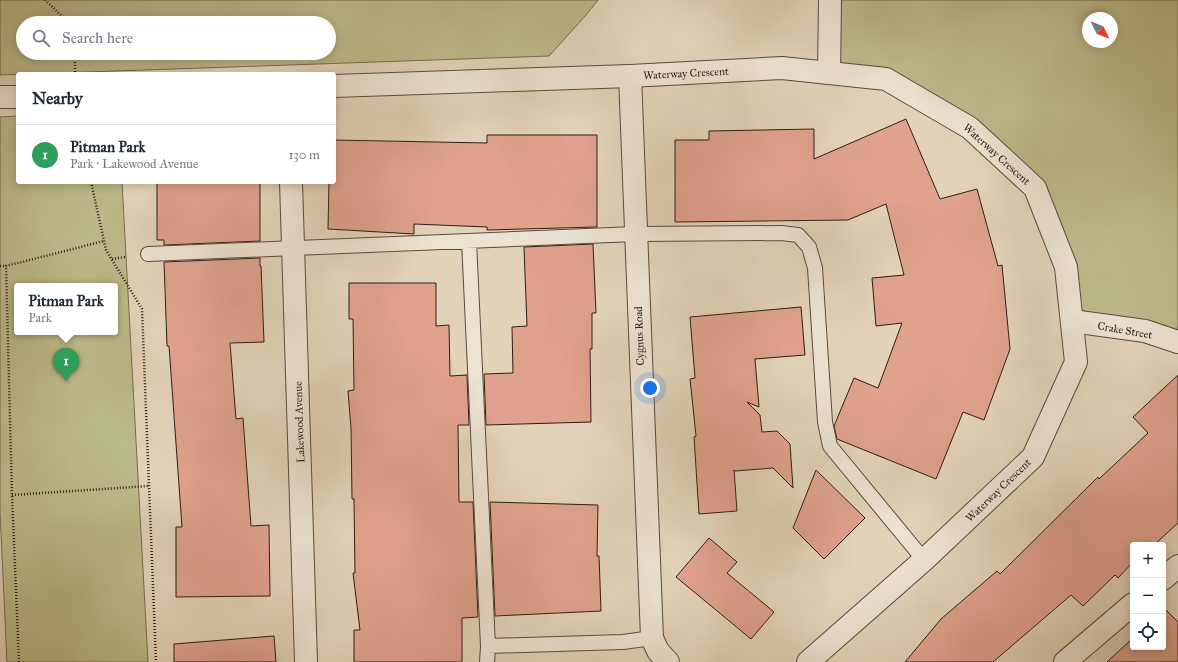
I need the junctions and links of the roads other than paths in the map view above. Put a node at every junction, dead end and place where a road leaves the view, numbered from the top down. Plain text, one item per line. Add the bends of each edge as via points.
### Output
1 (830, 0) edge
2 (829, 73) junction
3 (630, 76) junction
4 (336, 86) edge
5 (0, 97) edge
6 (16, 97) edge
7 (291, 184) edge
8 (635, 234) junction
9 (469, 241) junction
10 (293, 248) junction
11 (148, 254) dead end
12 (1072, 321) junction
13 (1178, 342) edge
14 (924, 560) junction
15 (1178, 566) edge
16 (1164, 578) edge
17 (1130, 607) edge
18 (652, 638) junction
19 (488, 646) junction
20 (306, 662) edge
21 (487, 662) edge
22 (668, 662) edge
23 (808, 662) edge
24 (1065, 662) edge

1 - 2 street
2 - 3 street, Waterway Crescent via 782,68
2 - 12 street, Waterway Crescent via 886,79 970,128 1034,188 1066,267
3 - 4 street, Waterway Crescent
3 - 8 street, Cygnus Road
5 - 6 street
7 - 10 street, Lakewood Avenue
8 - 9 lane
8 - 14 lane via 781,233 798,235 809,247 815,268 825,422 830,446
8 - 18 street, Cygnus Road
9 - 10 lane
9 - 19 lane
10 - 11 lane
10 - 20 street, Lakewood Avenue
12 - 13 street, Crake Street via 1145,331
12 - 14 street, Waterway Crescent via 1076,362 1033,457
14 - 23 street, Waterway Crescent
15 - 16 street
17 - 24 street
18 - 19 lane via 623,642
18 - 22 street, Cygnus Road via 658,651
19 - 21 lane

